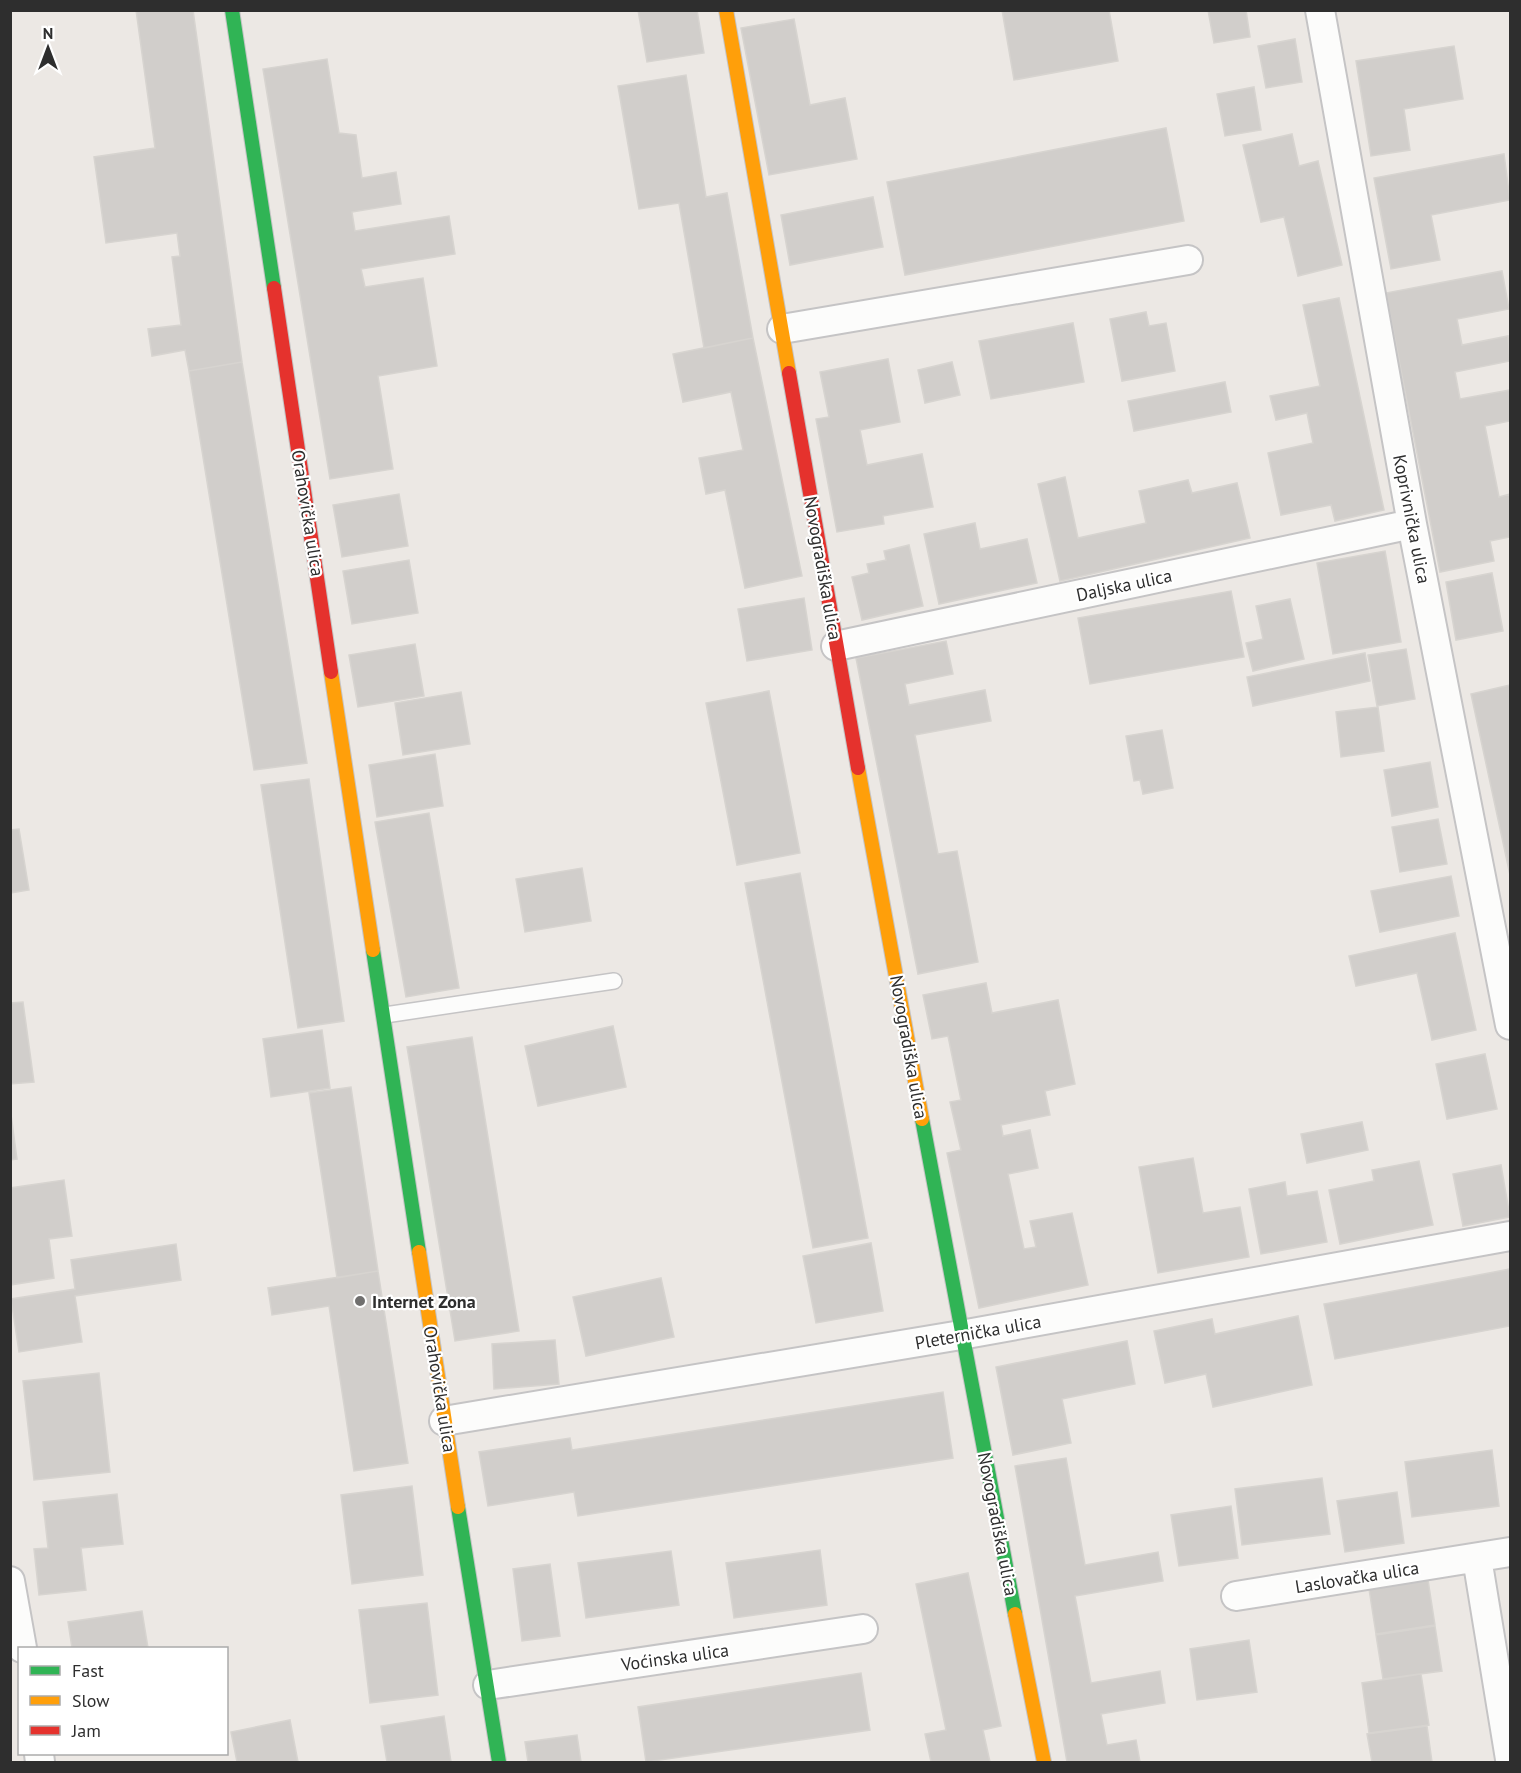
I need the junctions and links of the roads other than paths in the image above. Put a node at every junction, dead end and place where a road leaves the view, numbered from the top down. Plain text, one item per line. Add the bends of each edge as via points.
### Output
1 (232, 10) edge
2 (726, 10) edge
3 (1320, 10) edge
4 (1188, 260) dead end
5 (782, 329) junction
6 (1412, 524) junction
7 (836, 646) junction
8 (614, 981) dead end
9 (385, 1016) junction
10 (1510, 1025) edge
11 (1510, 1236) edge
12 (961, 1335) junction
13 (444, 1420) junction
14 (1510, 1552) edge
15 (1478, 1557) junction
16 (10, 1581) edge
17 (1236, 1596) dead end
18 (863, 1629) dead end
19 (22, 1647) edge
20 (488, 1685) junction
21 (1510, 1759) edge
22 (499, 1762) edge
23 (1044, 1762) edge

1 - 9 street, Orahovička ulica
2 - 5 street, Novogradiška ulica
3 - 6 street, Koprivnička ulica
4 - 5 street
5 - 7 street, Novogradiška ulica
6 - 7 street, Daljska ulica
6 - 10 street, Koprivnička ulica
7 - 12 street, Novogradiška ulica
8 - 9 lane
9 - 13 street, Orahovička ulica
11 - 12 street, Pleternička ulica
12 - 13 street, Pleternička ulica
12 - 23 street, Novogradiška ulica
13 - 20 street, Orahovička ulica
14 - 15 street, Laslovačka ulica
15 - 17 street, Laslovačka ulica
15 - 21 street
16 - 19 street
18 - 20 street, Voćinska ulica
20 - 22 street, Orahovička ulica

